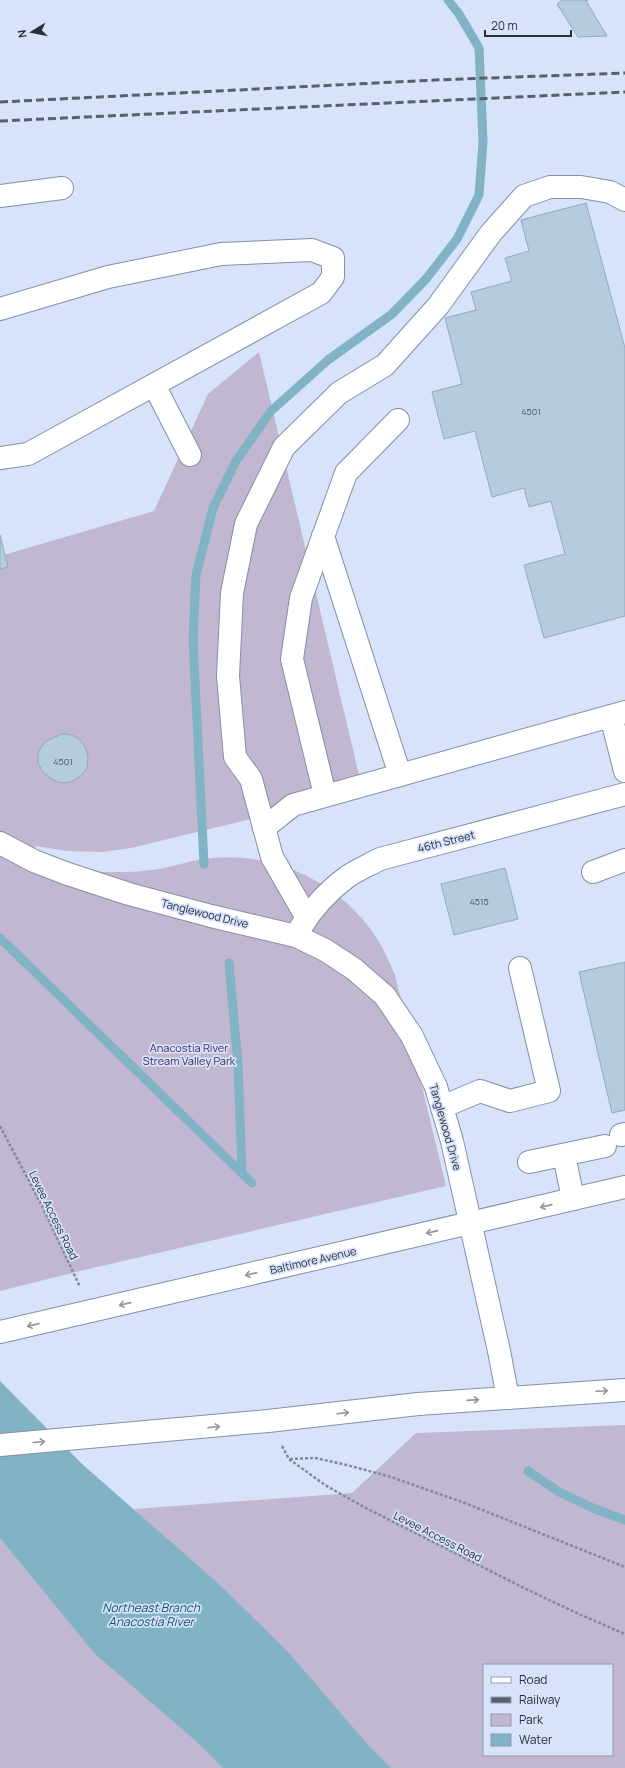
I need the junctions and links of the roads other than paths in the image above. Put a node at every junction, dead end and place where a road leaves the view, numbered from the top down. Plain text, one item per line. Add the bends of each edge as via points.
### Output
1 (62, 188) dead end
2 (0, 196) edge
3 (625, 200) edge
4 (0, 309) edge
5 (154, 385) junction
6 (398, 420) dead end
7 (190, 455) dead end
8 (0, 458) edge
9 (323, 536) junction
10 (618, 714) edge
11 (625, 771) edge
12 (400, 775) junction
13 (625, 794) edge
14 (325, 796) junction
15 (264, 828) junction
16 (0, 843) edge
17 (625, 860) edge
18 (593, 872) dead end
19 (301, 927) junction
20 (520, 968) dead end
21 (442, 1107) junction
22 (617, 1138) edge
23 (564, 1155) junction
24 (528, 1162) dead end
25 (625, 1187) edge
26 (573, 1199) junction
27 (470, 1223) junction
28 (0, 1332) edge
29 (625, 1390) edge
30 (508, 1398) junction
31 (0, 1446) edge

1 - 2 main road
3 - 15 main road via 610,192 581,187 550,187 524,196 491,233 438,306 385,365 339,393 284,447 246,524 232,593 228,676 235,757 250,779
4 - 5 main road via 108,277 221,254 312,250 333,258 333,277 321,293
5 - 7 main road
5 - 8 main road via 28,454
6 - 9 main road via 346,473
9 - 12 main road
9 - 14 main road via 301,598 292,659
10 - 11 main road
10 - 12 main road
12 - 14 main road
13 - 19 main road, 46th Street via 380,859 348,877 326,895
14 - 15 main road via 292,805
15 - 19 main road via 272,856
16 - 19 main road, Tanglewood Drive via 65,873 129,894 212,916
17 - 18 main road
19 - 21 main road, Tanglewood Drive via 325,950 354,969 385,996 412,1036 436,1087
20 - 21 main road via 549,1091 510,1101 480,1091
21 - 27 main road, Tanglewood Drive
22 - 23 main road
23 - 24 main road
23 - 26 main road
25 - 26 main road, Baltimore Avenue
26 -> 27 main road, Baltimore Avenue
27 -> 28 main road, Baltimore Avenue
27 - 30 main road, Tanglewood Drive
30 -> 29 main road
31 -> 30 main road via 418,1404

